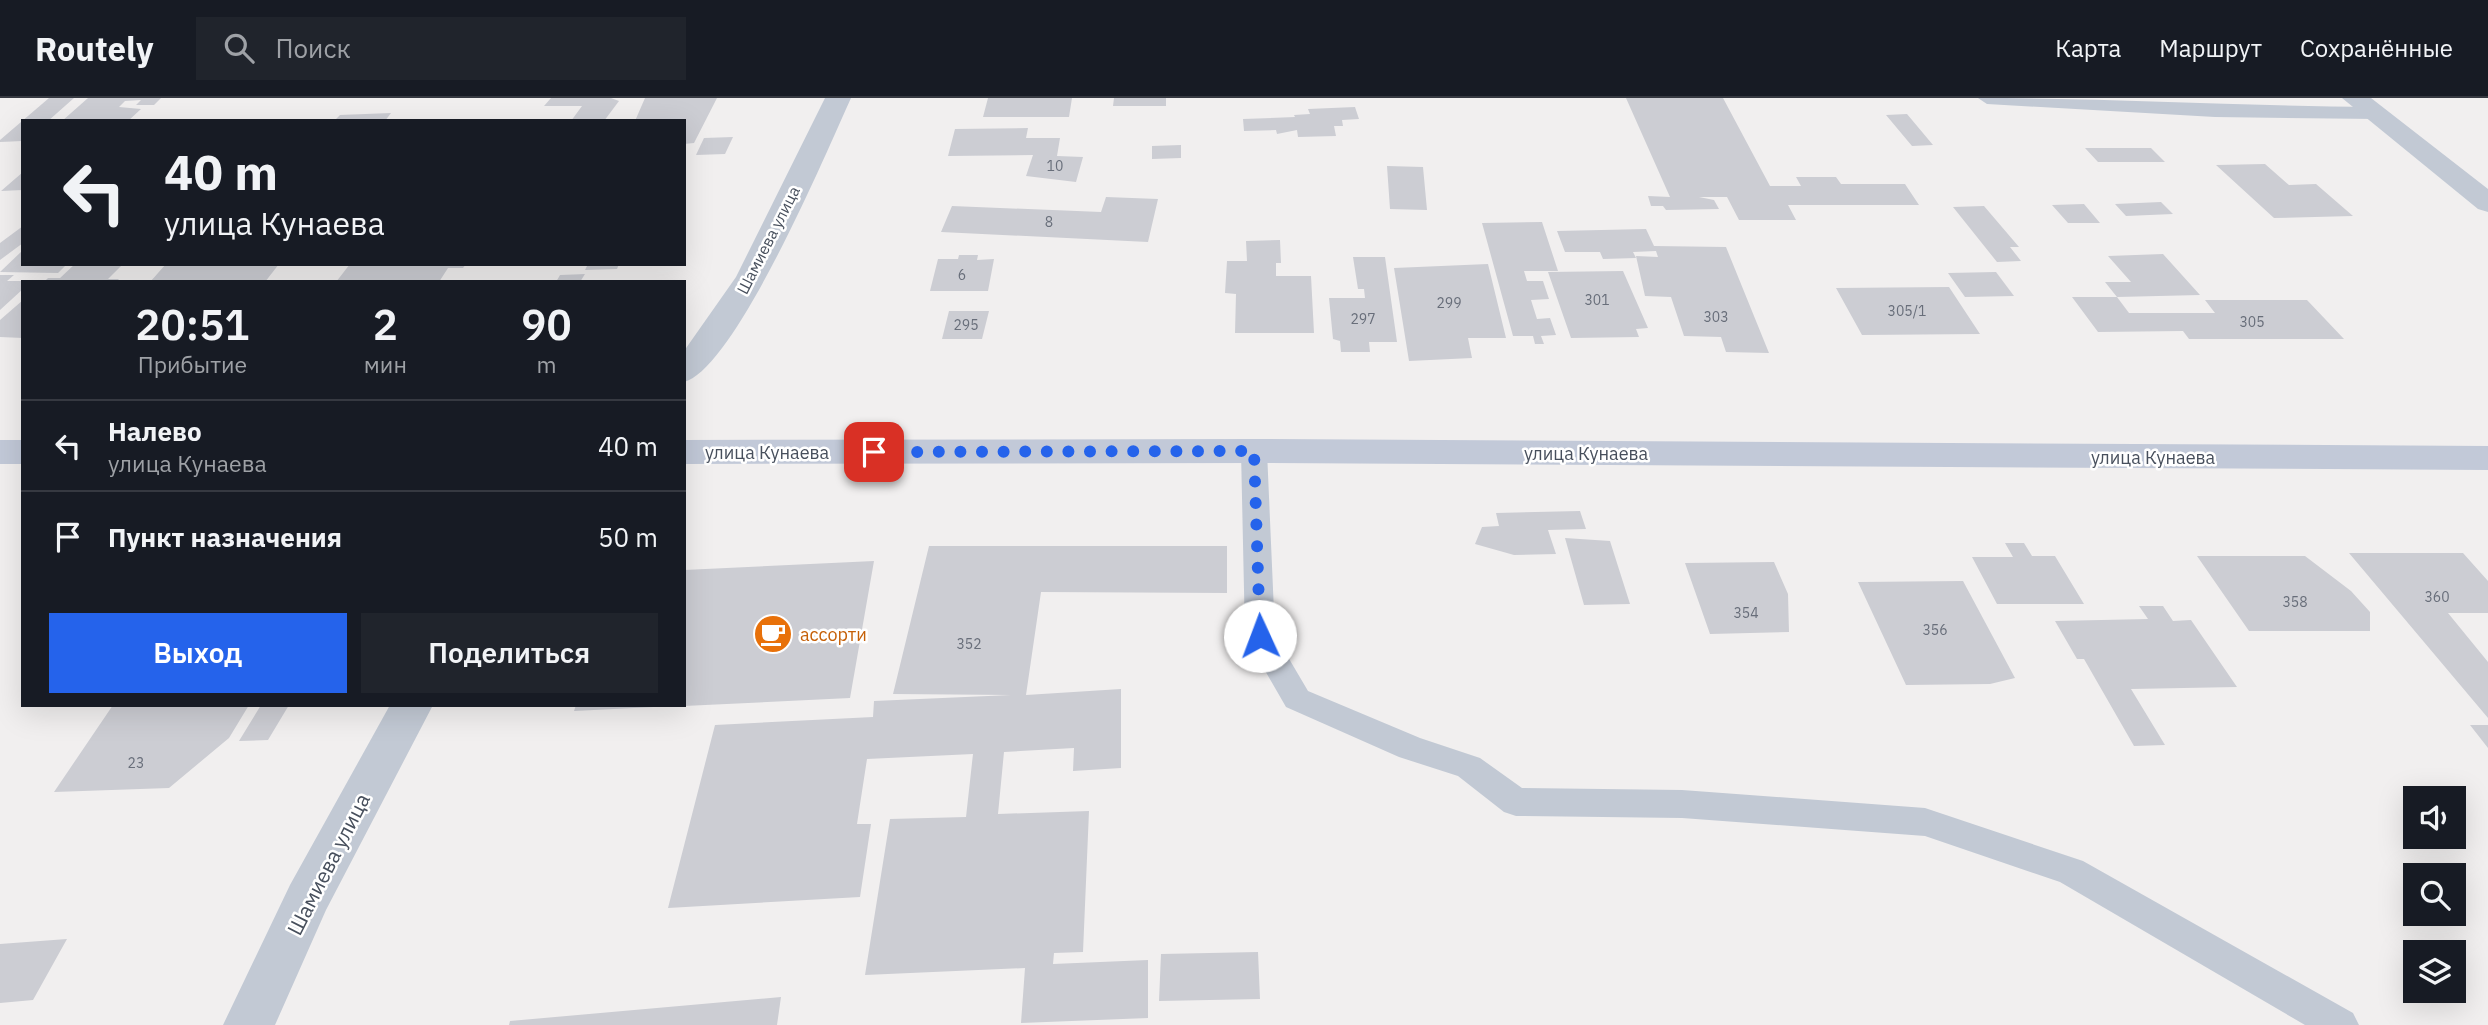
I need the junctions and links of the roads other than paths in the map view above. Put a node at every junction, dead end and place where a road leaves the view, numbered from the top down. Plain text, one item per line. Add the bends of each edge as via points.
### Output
1 (838, 98) edge
2 (1987, 98) edge
3 (2366, 106) edge
4 (2488, 203) edge
5 (686, 370) edge
6 (1254, 451) junction
7 (0, 452) edge
8 (21, 452) edge
9 (686, 452) edge
10 (2488, 458) edge
11 (411, 707) edge
12 (249, 1025) edge
13 (2340, 1025) edge

1 - 5 street, Шамиева улица via 744,289 713,341
2 - 3 lane via 2201,110
3 - 4 street
6 - 9 main road, улица Кунаева
6 - 10 main road, улица Кунаева
6 - 13 lane via 1260,636 1297,699 1410,748 1469,767 1516,802 1682,804 1925,822 2071,871
7 - 8 main road
11 - 12 street, Шамиева улица via 307,901

